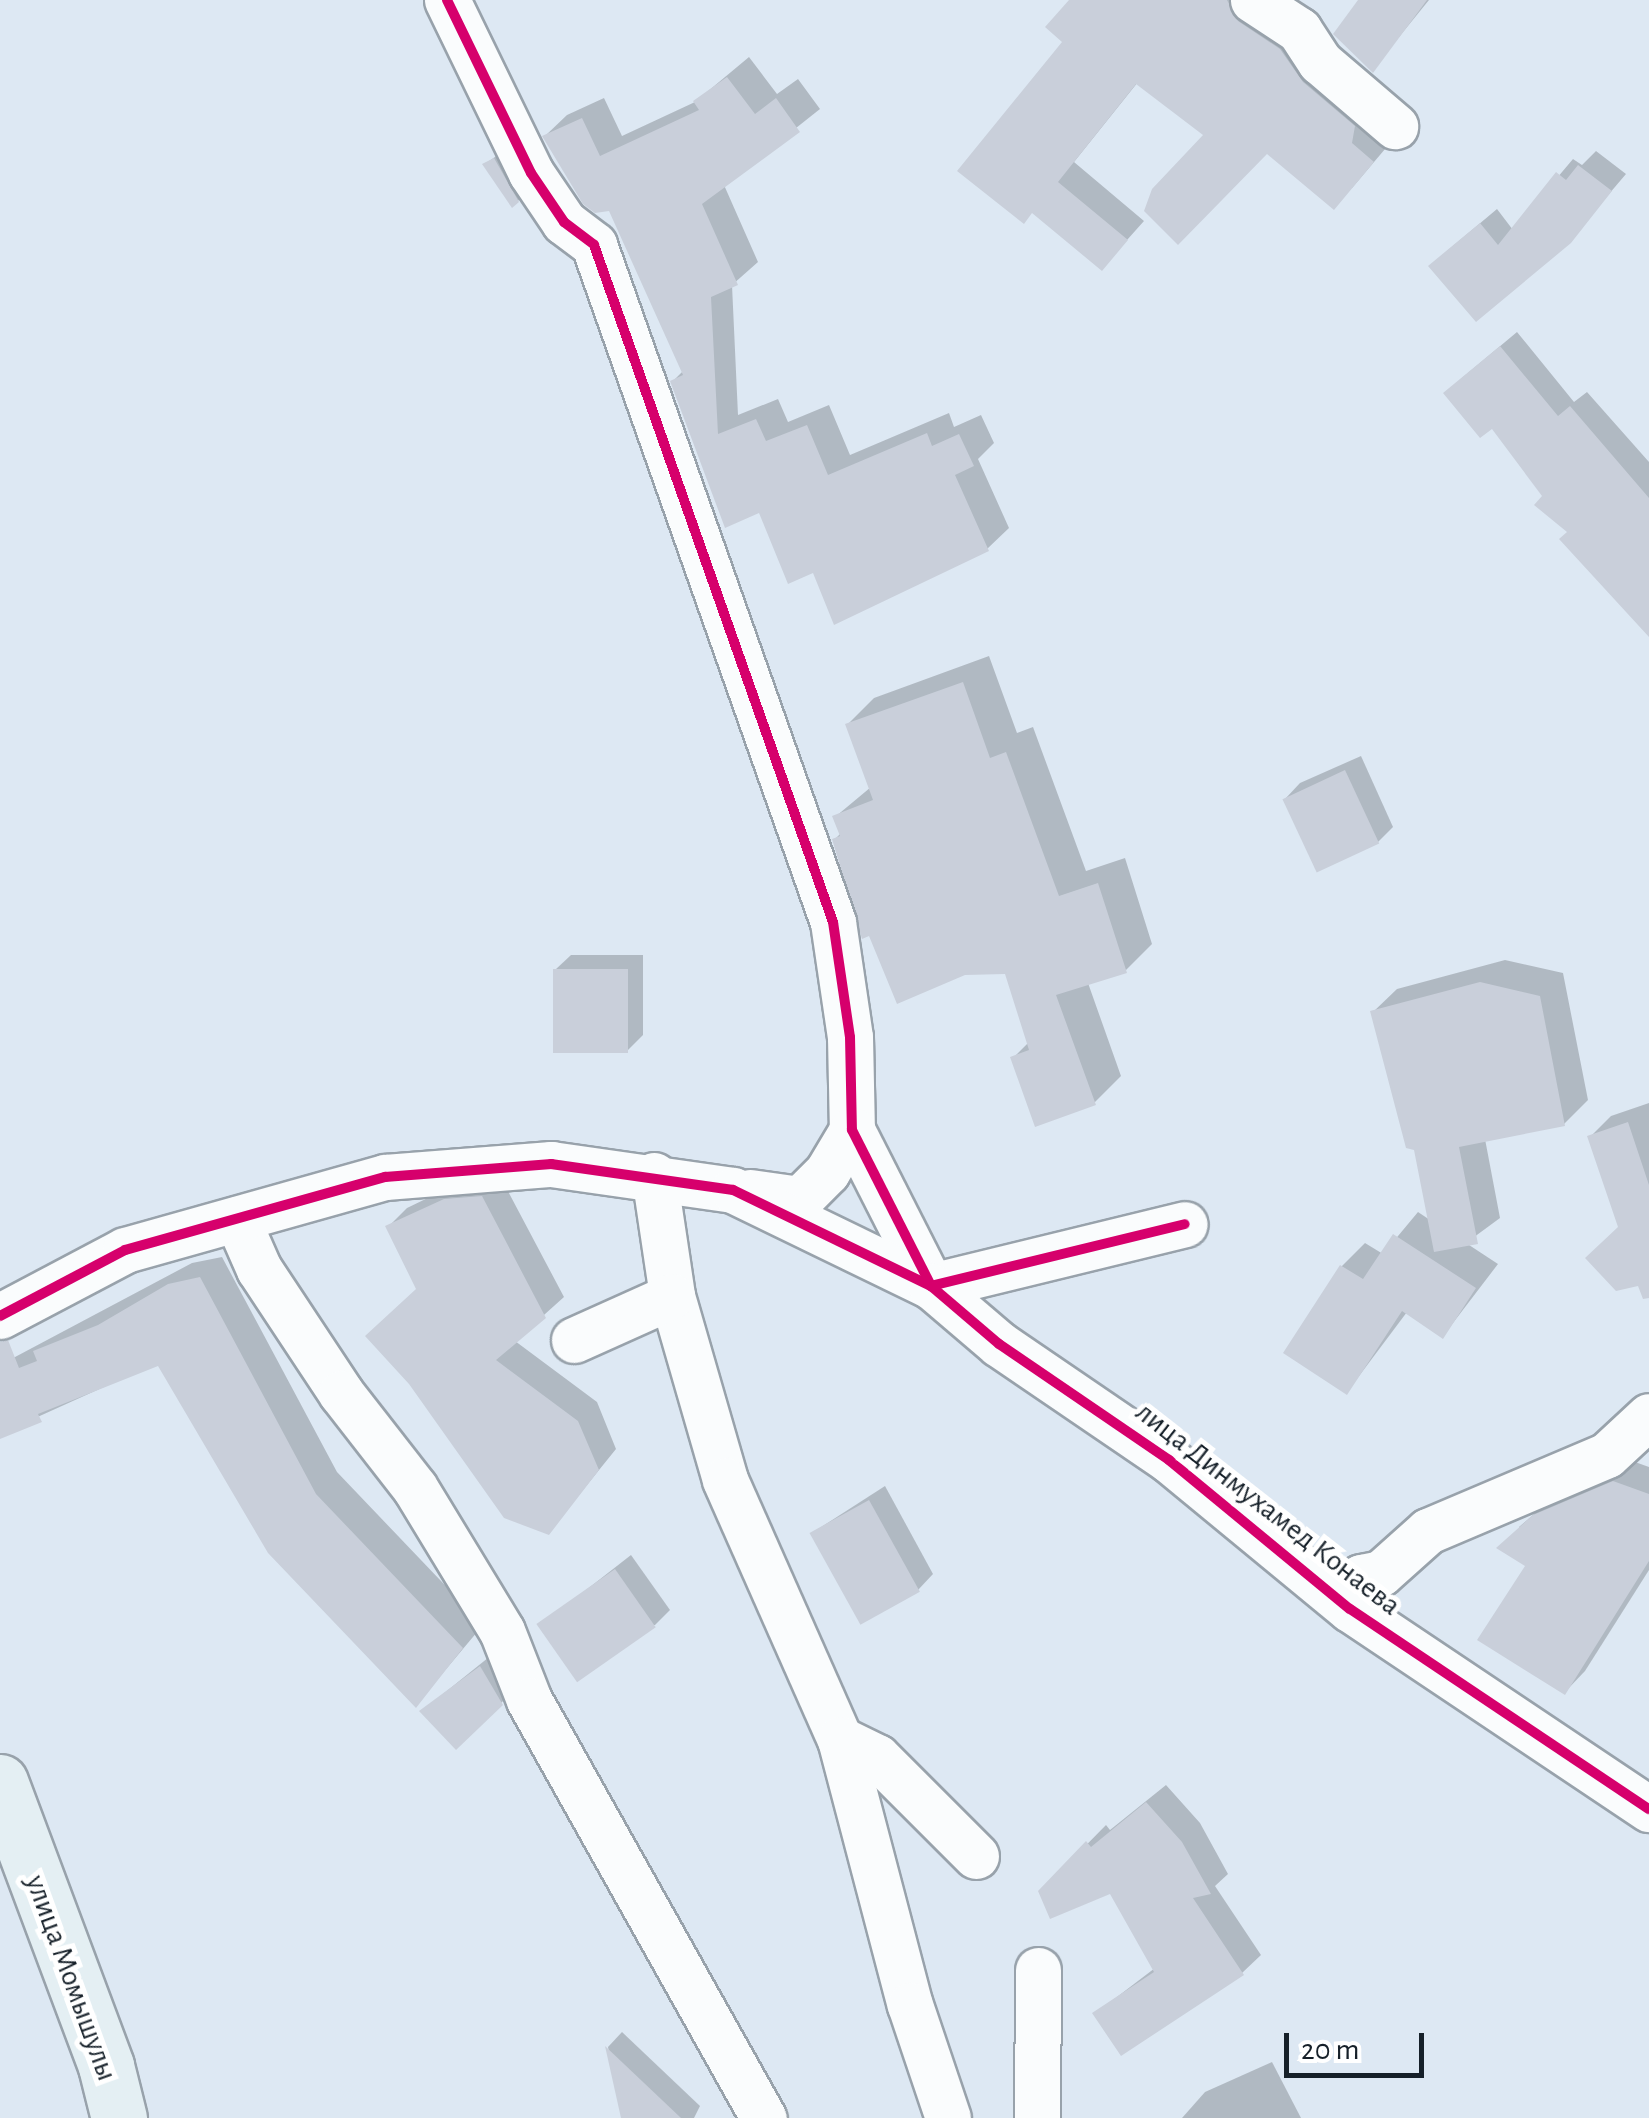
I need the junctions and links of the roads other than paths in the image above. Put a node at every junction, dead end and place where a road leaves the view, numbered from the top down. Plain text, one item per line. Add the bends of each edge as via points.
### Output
1 (447, 0) edge
2 (1252, 0) edge
3 (1396, 126) dead end
4 (852, 1130) junction
5 (654, 1175) junction
6 (733, 1190) junction
7 (237, 1219) junction
8 (1185, 1224) dead end
9 (931, 1286) junction
10 (672, 1296) junction
11 (0, 1316) edge
12 (574, 1340) dead end
13 (1649, 1416) edge
14 (1350, 1609) junction
15 (840, 1740) junction
16 (0, 1782) edge
17 (1649, 1809) edge
18 (976, 1856) dead end
19 (1038, 1970) dead end
20 (119, 2118) edge
21 (764, 2118) edge
22 (948, 2118) edge
23 (1037, 2118) edge

1 - 4 street via 531,173 564,222 594,245 833,922 850,1037
2 - 3 street via 1299,30 1320,62
4 - 6 street via 827,1172 800,1199
4 - 9 street
5 - 6 street, лица Динмухамед Конаева
5 - 7 street, лица Динмухамед Конаева via 551,1164 384,1176
5 - 10 street
6 - 9 street, лица Динмухамед Конаева
7 - 11 street, лица Динмухамед Конаева via 125,1250
7 - 21 street via 259,1268 341,1393 415,1488 502,1631 528,1700
8 - 9 street
9 - 14 street, лица Динмухамед Конаева via 999,1344 1169,1460
10 - 12 street
10 - 15 street via 724,1480
13 - 14 street via 1607,1455 1428,1531 1381,1574 1361,1577
14 - 17 street, лица Динмухамед Конаева
15 - 18 street via 876,1756
15 - 22 street via 910,2004
16 - 20 main road, улица Момышулы via 106,2066
19 - 23 street

